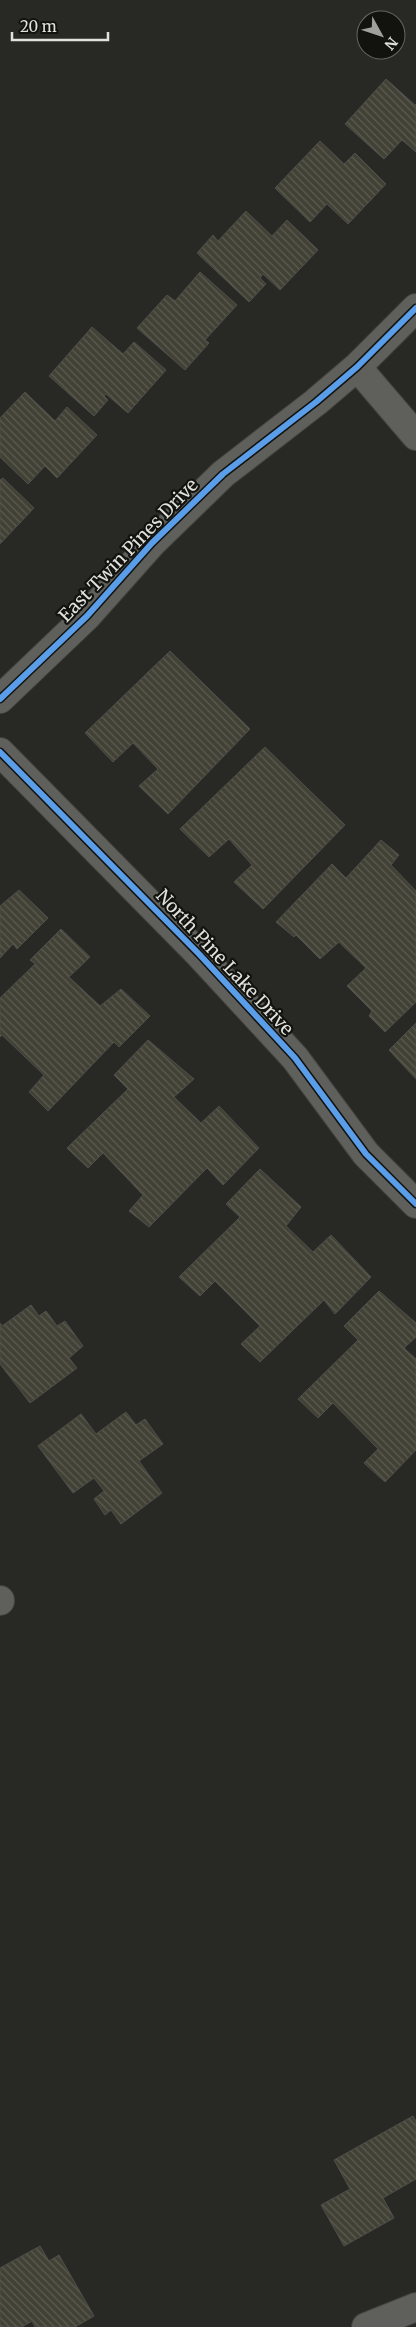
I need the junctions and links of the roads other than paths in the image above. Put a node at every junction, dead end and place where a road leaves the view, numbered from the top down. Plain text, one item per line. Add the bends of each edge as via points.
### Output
1 (416, 308) edge
2 (357, 367) junction
3 (416, 436) edge
4 (0, 699) edge
5 (0, 752) edge
6 (416, 1204) edge
7 (416, 2307) edge
8 (366, 2327) edge

1 - 2 street, East Twin Pines Drive
2 - 3 street
2 - 4 street, East Twin Pines Drive via 222,474 152,542 87,616
5 - 6 street, North Pine Lake Drive via 200,954 295,1058 366,1154
7 - 8 street

